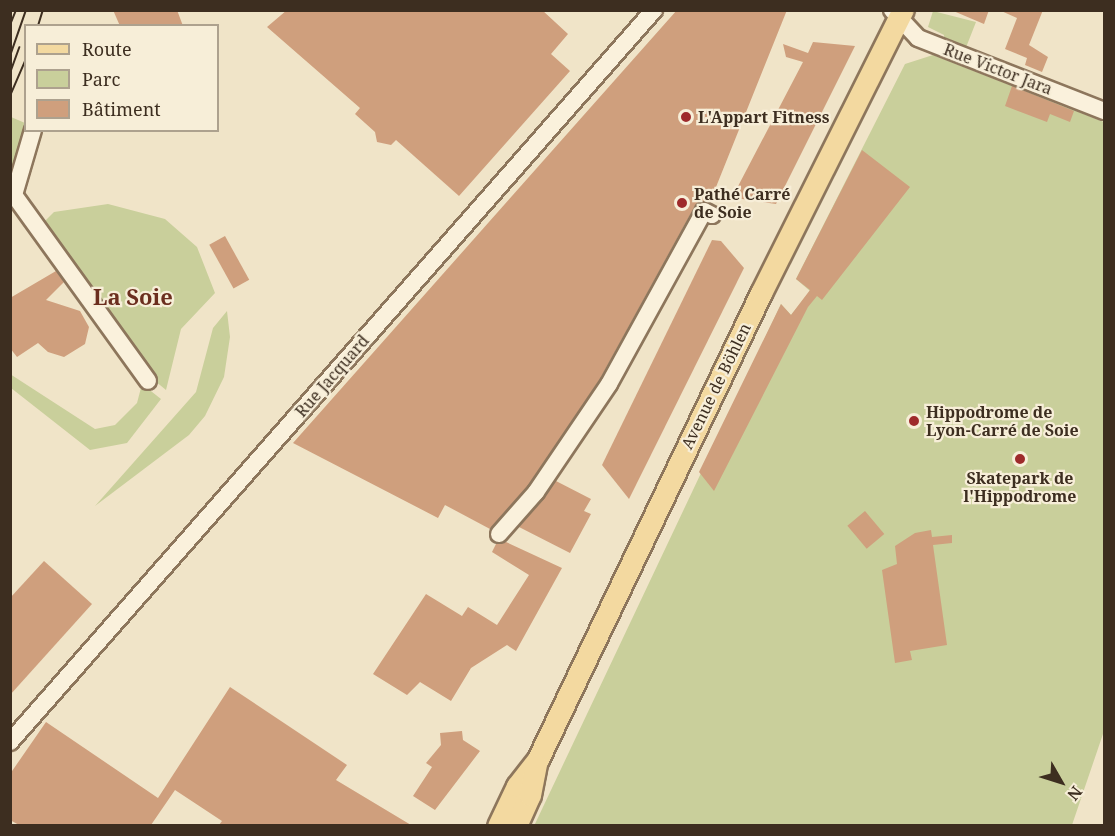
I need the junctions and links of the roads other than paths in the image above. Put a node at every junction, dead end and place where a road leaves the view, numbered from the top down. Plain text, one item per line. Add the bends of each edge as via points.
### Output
1 (654, 10) edge
2 (898, 12) edge
3 (1104, 111) edge
4 (32, 132) edge
5 (712, 215) dead end
6 (148, 381) dead end
7 (499, 534) dead end
8 (10, 742) edge
9 (538, 759) junction
10 (498, 825) edge
11 (516, 825) edge

1 - 8 street, Rue Jacquard
2 - 3 street, Rue Victor Jara via 918,38
2 - 9 main road, Avenue de Böhlen
4 - 6 street via 14,195
5 - 7 street via 704,211 609,384 536,492
9 - 10 main road, Avenue de Böhlen via 517,786
9 - 11 main road, Avenue de Böhlen via 530,795

